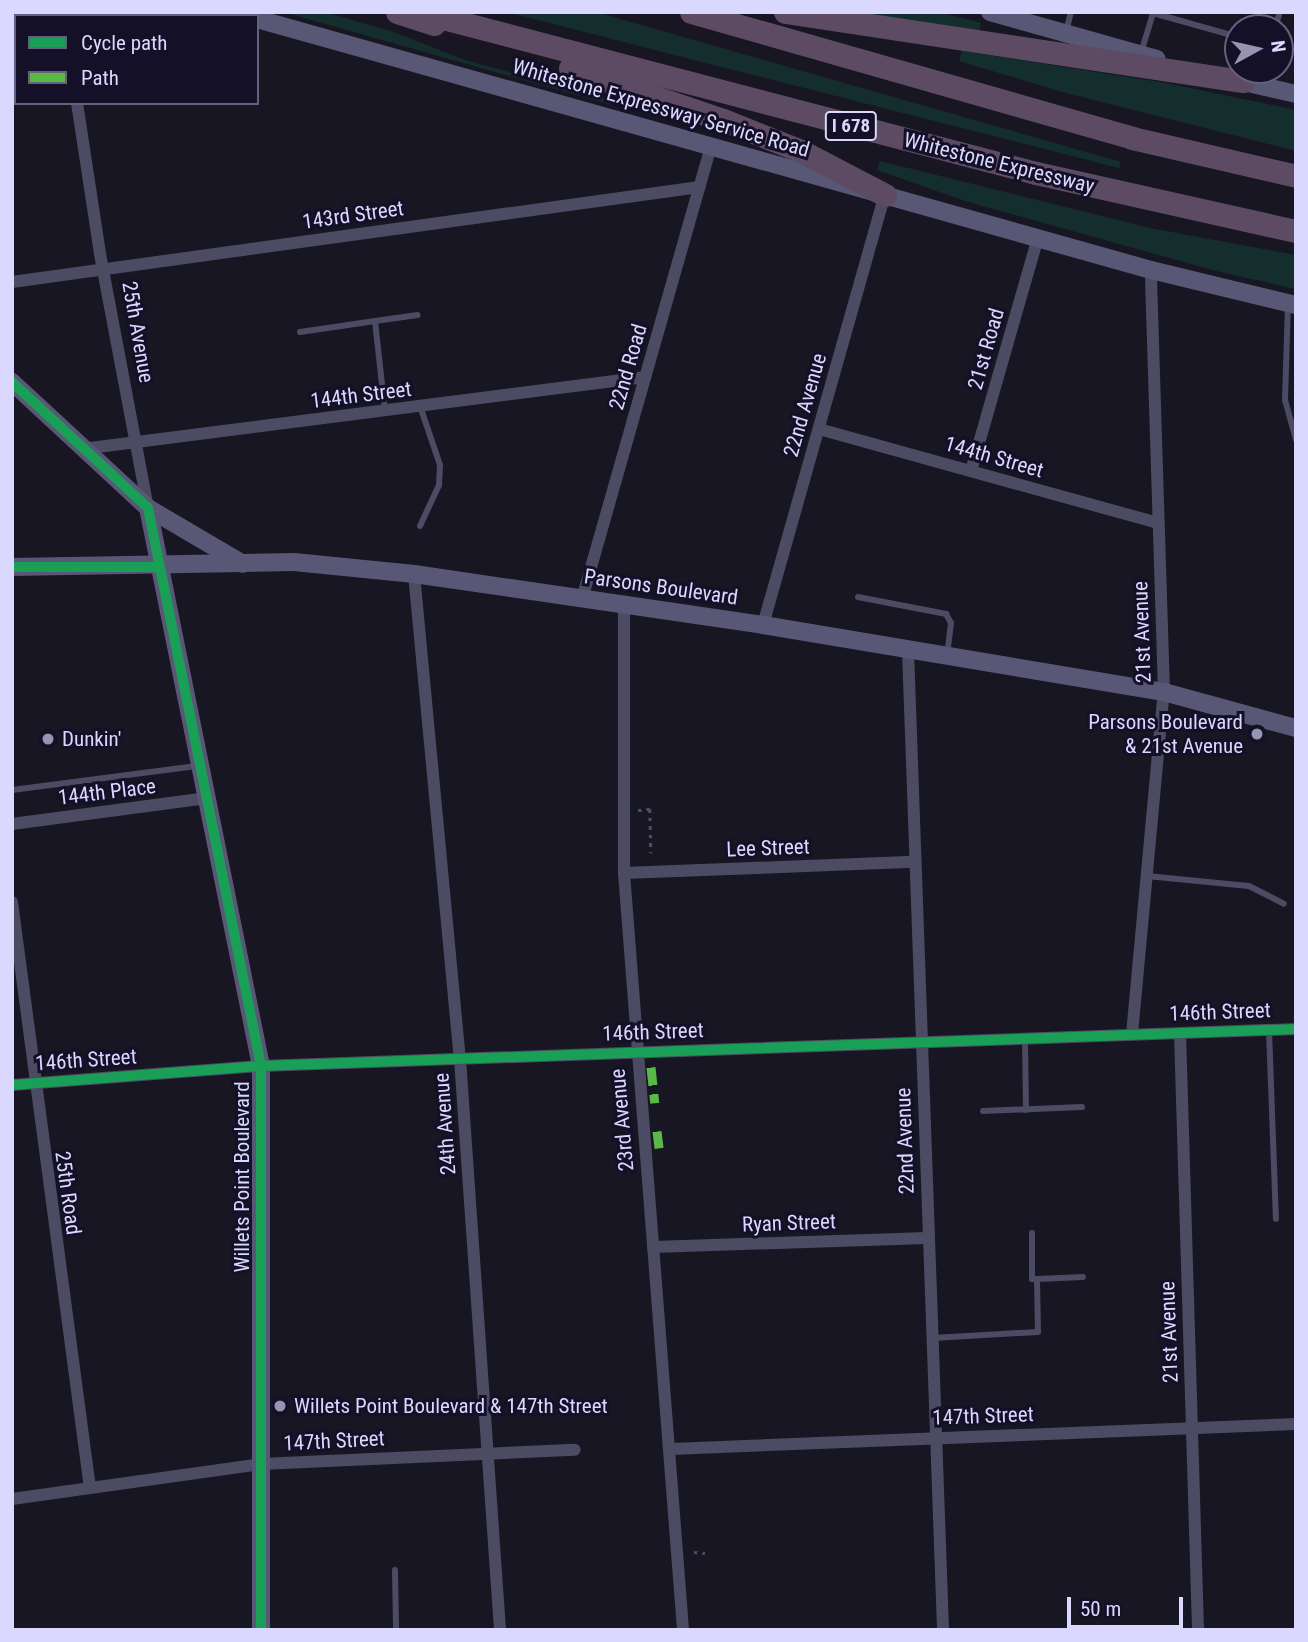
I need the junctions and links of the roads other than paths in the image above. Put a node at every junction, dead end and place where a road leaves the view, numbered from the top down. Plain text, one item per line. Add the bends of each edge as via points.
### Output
1 (397, 12) edge
2 (420, 12) edge
3 (691, 12) edge
4 (785, 12) edge
5 (1071, 12) edge
6 (994, 13) edge
7 (259, 20) edge
8 (1066, 33) junction
9 (1224, 33) edge
10 (1140, 55) junction
11 (1224, 72) edge
12 (1224, 73) edge
13 (1268, 84) edge
14 (1296, 94) edge
15 (77, 105) edge
16 (711, 145) junction
17 (1296, 176) edge
18 (699, 187) junction
19 (885, 195) junction
20 (1296, 231) edge
21 (1038, 238) junction
22 (103, 268) junction
23 (1151, 270) junction
24 (12, 282) edge
25 (1292, 304) edge
26 (418, 315) dead end
27 (375, 321) junction
28 (300, 332) dead end
29 (645, 377) junction
30 (12, 382) edge
31 (420, 407) junction
32 (385, 411) junction
33 (819, 429) junction
34 (1296, 440) edge
35 (135, 443) junction
36 (82, 449) junction
37 (971, 471) junction
38 (148, 508) junction
39 (1158, 523) junction
40 (420, 526) dead end
41 (243, 564) junction
42 (12, 567) edge
43 (159, 567) junction
44 (414, 574) junction
45 (858, 597) dead end
46 (582, 599) junction
47 (624, 605) junction
48 (763, 625) junction
49 (908, 651) junction
50 (947, 657) junction
51 (1164, 692) junction
52 (1296, 728) edge
53 (200, 766) junction
54 (12, 789) edge
55 (207, 798) junction
56 (12, 824) edge
57 (914, 862) junction
58 (624, 873) junction
59 (1147, 876) junction
60 (12, 902) edge
61 (1283, 904) dead end
62 (1296, 1029) edge
63 (1269, 1030) junction
64 (1180, 1033) junction
65 (1132, 1034) junction
66 (1025, 1038) junction
67 (921, 1042) junction
68 (635, 1051) junction
69 (460, 1059) junction
70 (261, 1066) junction
71 (33, 1083) junction
72 (12, 1085) edge
73 (1082, 1107) dead end
74 (1026, 1110) junction
75 (983, 1111) dead end
76 (1276, 1219) dead end
77 (1032, 1233) dead end
78 (927, 1238) junction
79 (653, 1247) junction
80 (1083, 1277) dead end
81 (1037, 1279) junction
82 (931, 1338) junction
83 (1296, 1424) edge
84 (1191, 1428) junction
85 (935, 1437) junction
86 (671, 1449) junction
87 (575, 1450) dead end
88 (488, 1453) junction
89 (261, 1464) junction
90 (90, 1488) junction
91 (12, 1499) edge
92 (395, 1570) dead end
93 (261, 1630) edge
94 (396, 1630) edge
95 (500, 1630) edge
96 (683, 1630) edge
97 (943, 1630) edge
98 (1198, 1630) edge

1 - 19 highway via 705,113 809,155
2 - 20 highway, Whitestone Expressway / I 678 via 1055,178
3 - 17 highway via 1122,135
4 - 12 highway
5 - 8 lane
6 - 8 street
7 - 16 street, Whitestone Expressway Service Road
8 - 10 street
9 - 10 lane via 1153,13
10 - 11 street
13 - 14 street
15 - 22 street, 25th Avenue
16 - 18 street, 22nd Road
16 - 19 street, Whitestone Expressway Service Road
18 - 22 street, 143rd Street
18 - 29 street, 22nd Road
19 - 21 street, Whitestone Expressway Service Road
19 - 33 street, 22nd Avenue
21 - 23 street, Whitestone Expressway Service Road
21 - 37 street, 21st Road
22 - 24 street, 143rd Street
22 - 35 street, 25th Avenue
23 - 25 street, Whitestone Expressway Service Road
23 - 39 street, 21st Avenue
25 - 34 lane via 1285,400
26 - 27 lane
27 - 28 lane
27 - 32 lane
29 - 31 street, 144th Street
29 - 46 street, 22nd Road
30 - 36 street
31 - 32 street, 144th Street
31 - 40 lane via 440,465 439,485
32 - 35 street, 144th Street
33 - 37 street, 144th Street
33 - 48 street, 22nd Avenue
35 - 36 street, 144th Street
35 - 38 street, 25th Avenue
36 - 38 street
37 - 39 street, 144th Street
38 - 41 street
38 - 43 street, 25th Avenue
39 - 51 street, 21st Avenue
41 - 43 street, Parsons Boulevard
41 - 44 street, Parsons Boulevard via 294,562
42 - 43 street, Parsons Boulevard
43 - 53 street, Willets Point Boulevard
44 - 46 street, Parsons Boulevard
44 - 69 street, 24th Avenue
45 - 50 lane via 944,612 951,623
46 - 47 street, Parsons Boulevard
47 - 48 street, Parsons Boulevard
47 - 58 street, 23rd Avenue
48 - 49 street, Parsons Boulevard
49 - 50 street, Parsons Boulevard
49 - 57 street, 22nd Avenue
50 - 51 street, Parsons Boulevard
51 - 52 street, Parsons Boulevard
51 - 59 street, 21st Avenue
53 - 54 lane
53 - 55 street, Willets Point Boulevard
55 - 56 street, 144th Place
55 - 70 street, Willets Point Boulevard
57 - 58 street, Lee Street
57 - 67 street, 22nd Avenue
58 - 68 street, 23rd Avenue
59 - 61 lane via 1249,886
59 - 65 street, 21st Avenue
60 - 71 street, 25th Road
62 - 63 street, 146th Street
63 - 64 street, 146th Street
63 - 76 lane
64 - 65 street, 146th Street
64 - 84 street, 21st Avenue
65 - 66 street, 146th Street
66 - 67 street, 146th Street
66 - 74 lane
67 - 68 street, 146th Street
67 - 78 street, 22nd Avenue
68 - 69 street, 146th Street
68 - 79 street, 23rd Avenue
69 - 70 street, 146th Street
69 - 88 street, 24th Avenue
70 - 71 street, 146th Street
70 - 89 street, Willets Point Boulevard
71 - 72 street, 146th Street
71 - 90 street, 25th Road
73 - 74 lane
74 - 75 lane
77 - 81 lane via 1032,1279
78 - 79 street, Ryan Street
78 - 82 street, 22nd Avenue
79 - 86 street, 23rd Avenue
80 - 81 lane
81 - 82 lane via 1038,1332
82 - 85 street, 22nd Avenue
83 - 84 street, 147th Street
84 - 85 street, 147th Street
84 - 98 street, 21st Avenue
85 - 86 street, 147th Street
85 - 97 street, 22nd Avenue
86 - 96 street, 23rd Avenue
87 - 88 street, 147th Street
88 - 89 street, 147th Street
88 - 95 street, 24th Avenue
89 - 90 street, 147th Street
89 - 93 street, Willets Point Boulevard
90 - 91 street, 147th Street
92 - 94 lane

